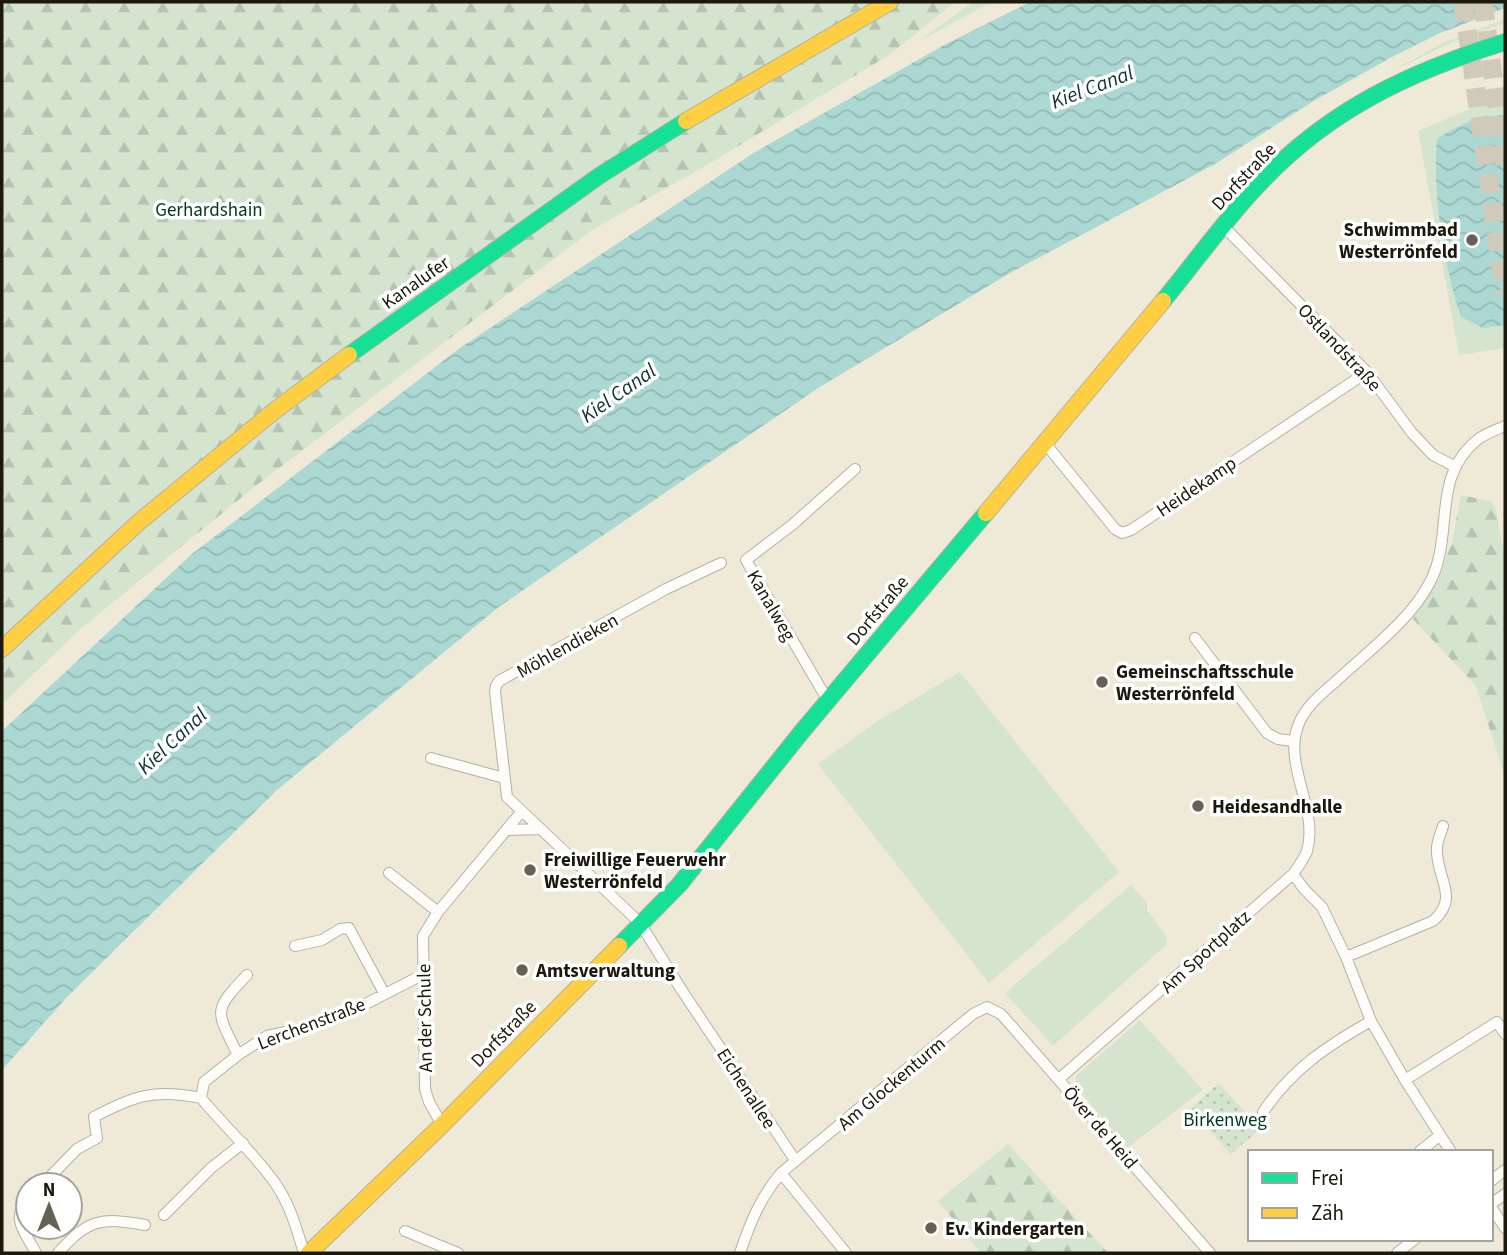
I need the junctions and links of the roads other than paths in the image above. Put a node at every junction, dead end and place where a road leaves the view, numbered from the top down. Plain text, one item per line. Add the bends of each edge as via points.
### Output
1 (890, 2) edge
2 (1505, 42) edge
3 (1224, 227) junction
4 (1367, 372) junction
5 (1505, 426) edge
6 (1045, 443) junction
7 (1454, 466) junction
8 (855, 469) dead end
9 (721, 563) dead end
10 (1195, 638) dead end
11 (2, 649) edge
12 (828, 701) junction
13 (1293, 741) junction
14 (431, 758) dead end
15 (504, 778) junction
16 (522, 811) junction
17 (1443, 826) dead end
18 (541, 829) junction
19 (508, 830) junction
20 (389, 873) dead end
21 (1293, 874) junction
22 (439, 912) junction
23 (640, 923) junction
24 (295, 946) dead end
25 (1346, 957) junction
26 (424, 974) junction
27 (247, 975) dead end
28 (384, 993) junction
29 (987, 1007) joint
30 (1371, 1021) junction
31 (1505, 1034) edge
32 (238, 1055) junction
33 (1059, 1079) junction
34 (1405, 1080) junction
35 (201, 1098) junction
36 (1263, 1112) dead end
37 (442, 1125) junction
38 (1439, 1136) junction
39 (243, 1143) junction
40 (1422, 1150) edge
41 (1450, 1150) edge
42 (794, 1160) junction
43 (56, 1171) edge
44 (782, 1173) junction
45 (1493, 1208) edge
46 (164, 1214) dead end
47 (145, 1225) dead end
48 (1505, 1228) edge
49 (405, 1231) dead end
50 (1412, 1241) edge
51 (58, 1253) edge
52 (304, 1253) edge
53 (309, 1253) edge
54 (458, 1253) edge
55 (740, 1253) edge
56 (846, 1253) edge
57 (1210, 1253) edge
58 (1397, 1253) edge

1 - 11 street, Kanalufer via 599,176 368,341 139,522
2 - 3 street, Dorfstraße via 1384,88 1315,133 1262,181
3 - 4 street, Ostlandstraße
3 - 6 street, Dorfstraße
4 - 6 street, Heidekamp via 1122,533
4 - 7 street, Ostlandstraße via 1412,433 1433,455
5 - 7 street via 1478,439
6 - 12 street, Dorfstraße
7 - 13 street via 1430,583 1407,615 1314,701 1298,723
8 - 12 street, Kanalweg via 746,560
9 - 15 street, Möhlendieken via 499,681 495,692
10 - 13 street via 1267,733
12 - 23 street, Dorfstraße via 680,885
13 - 21 street, Am Sportplatz via 1310,833 1306,854
14 - 15 street
15 - 16 street, Möhlendieken via 506,797
16 - 18 street, Möhlendieken
16 - 19 street, An der Schule
17 - 25 street via 1436,849 1446,900 1442,913 1433,921
18 - 19 street
18 - 23 street, Eichenallee
19 - 22 street, An der Schule
20 - 22 street
21 - 25 street via 1322,907
21 - 33 street, Am Sportplatz
22 - 26 street, An der Schule via 423,936
23 - 37 street, Dorfstraße
23 - 42 street, Eichenallee
24 - 28 street, Lerchenstraße via 349,928
25 - 30 street
26 - 28 street, Lerchenstraße
26 - 37 street, An der Schule via 425,1089
27 - 32 street, Lerchenstraße via 221,1004 221,1019
28 - 32 street, Lerchenstraße via 348,1013 267,1036
29 - 33 street, Över de Heid via 1002,1014
29 - 42 street, Am Glockenturm via 973,1013
30 - 34 street
30 - 36 street via 1325,1048 1279,1088
31 - 34 street via 1497,1022
32 - 35 street, Lerchenstraße via 204,1082
33 - 57 street, Över de Heid
34 - 38 street
35 - 39 street
35 - 43 street via 170,1092 142,1096 101,1113 94,1117 97,1138 77,1149
37 - 53 street, Dorfstraße
38 - 40 street
38 - 41 street
39 - 46 street
39 - 52 street via 277,1186
42 - 44 street
44 - 55 street via 754,1214
44 - 56 street
45 - 48 street
47 - 51 street via 112,1219 93,1224 76,1233
49 - 54 street
50 - 58 street

